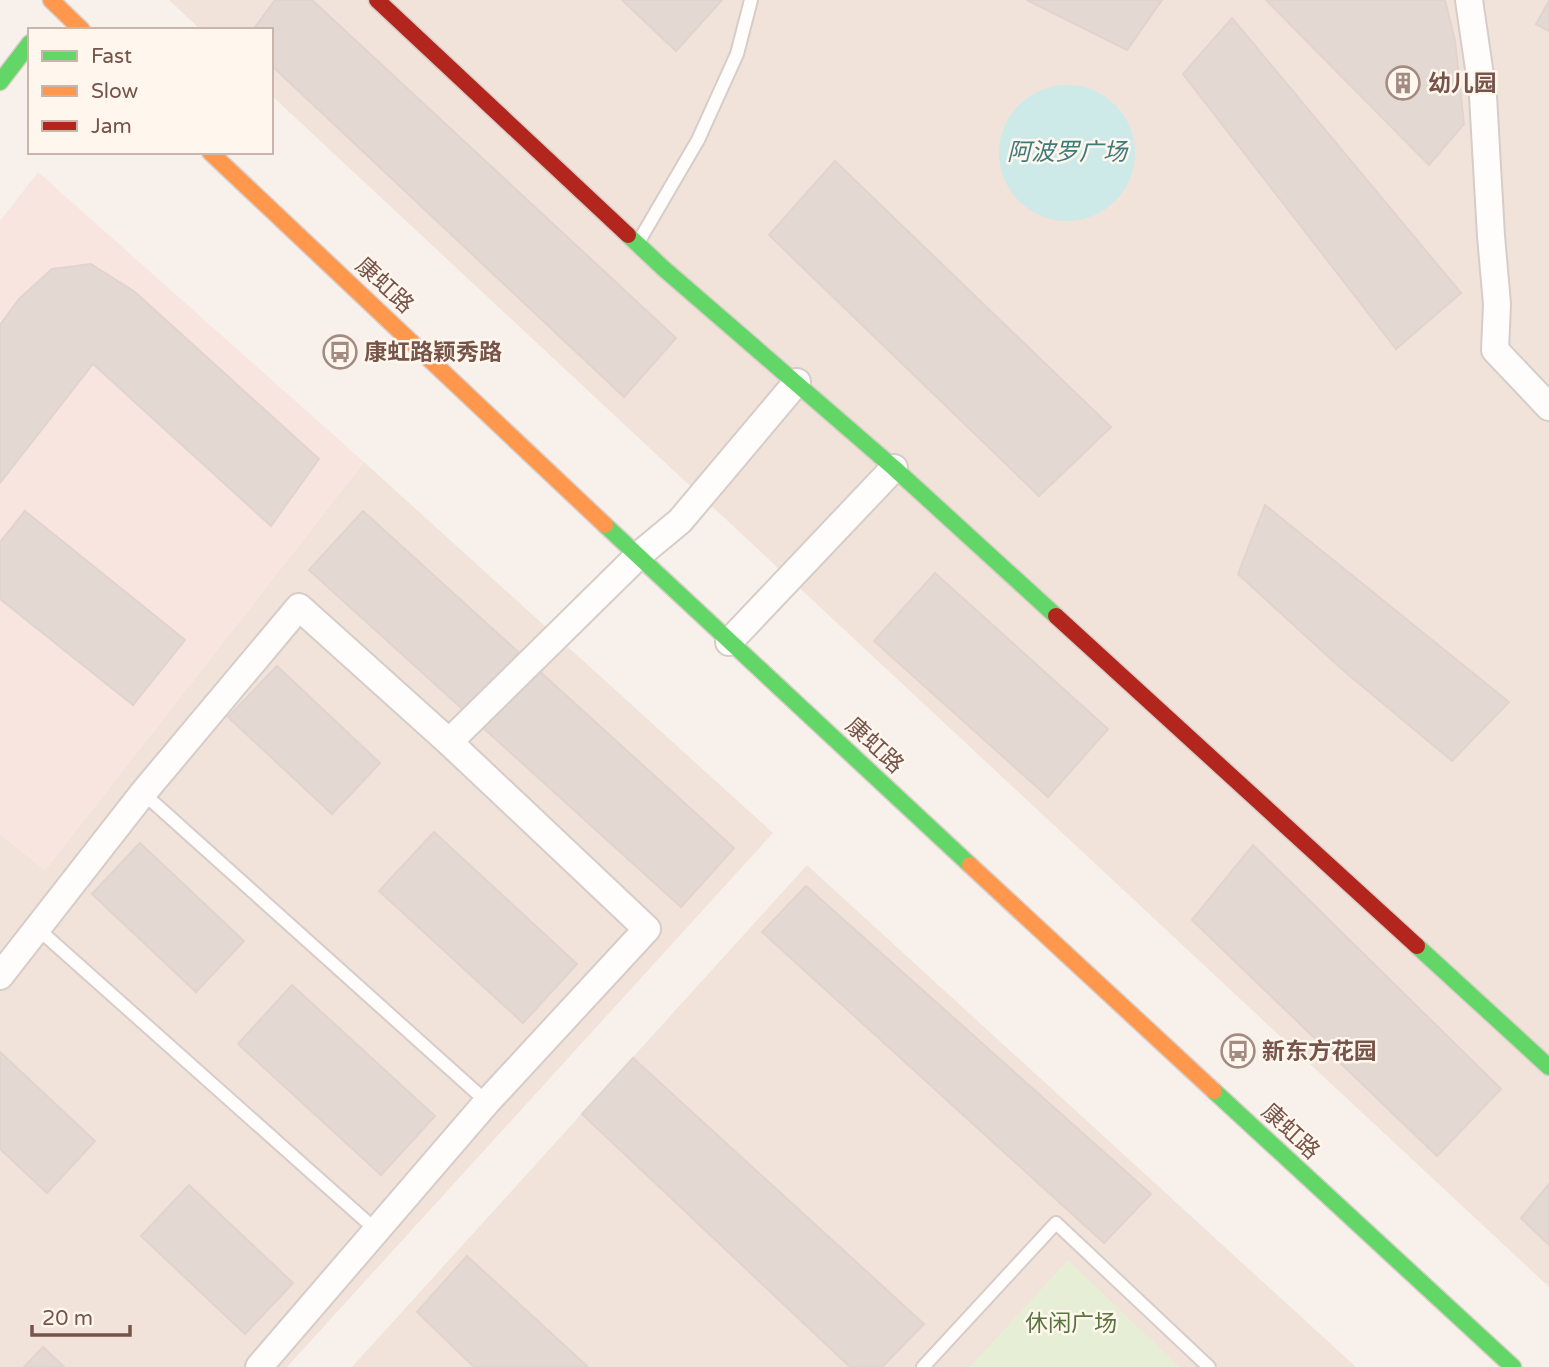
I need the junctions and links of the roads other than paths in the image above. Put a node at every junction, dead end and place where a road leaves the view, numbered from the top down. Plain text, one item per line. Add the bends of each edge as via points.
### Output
1 (377, 0) edge
2 (751, 0) edge
3 (1469, 0) edge
4 (59, 2) edge
5 (46, 22) dead end
6 (80, 28) edge
7 (28, 46) edge
8 (0, 82) edge
9 (213, 154) edge
10 (637, 244) junction
11 (797, 382) junction
12 (1549, 407) edge
13 (894, 468) junction
14 (639, 555) junction
15 (729, 642) junction
16 (449, 742) junction
17 (143, 793) junction
18 (37, 928) junction
19 (0, 976) edge
20 (1549, 1067) edge
21 (487, 1102) junction
22 (376, 1230) junction
23 (269, 1363) edge
24 (923, 1367) edge
25 (1209, 1367) edge
26 (1513, 1367) edge

1 - 10 main road
2 - 10 lane via 737,54 698,140
3 - 12 street via 1483,96 1497,304 1495,350
4 - 5 main road
4 - 6 main road
7 - 8 main road
9 - 14 main road, 康虹路
10 - 11 main road
11 - 13 main road
11 - 14 street via 680,521
13 - 15 street
13 - 20 main road
14 - 15 main road, 康虹路
14 - 16 street
15 - 26 main road, 康虹路
16 - 17 street via 299,607
16 - 21 street via 647,929
17 - 18 street
17 - 21 lane
18 - 19 street
18 - 22 lane
21 - 22 street
22 - 23 street
24 - 25 lane via 1056,1223

